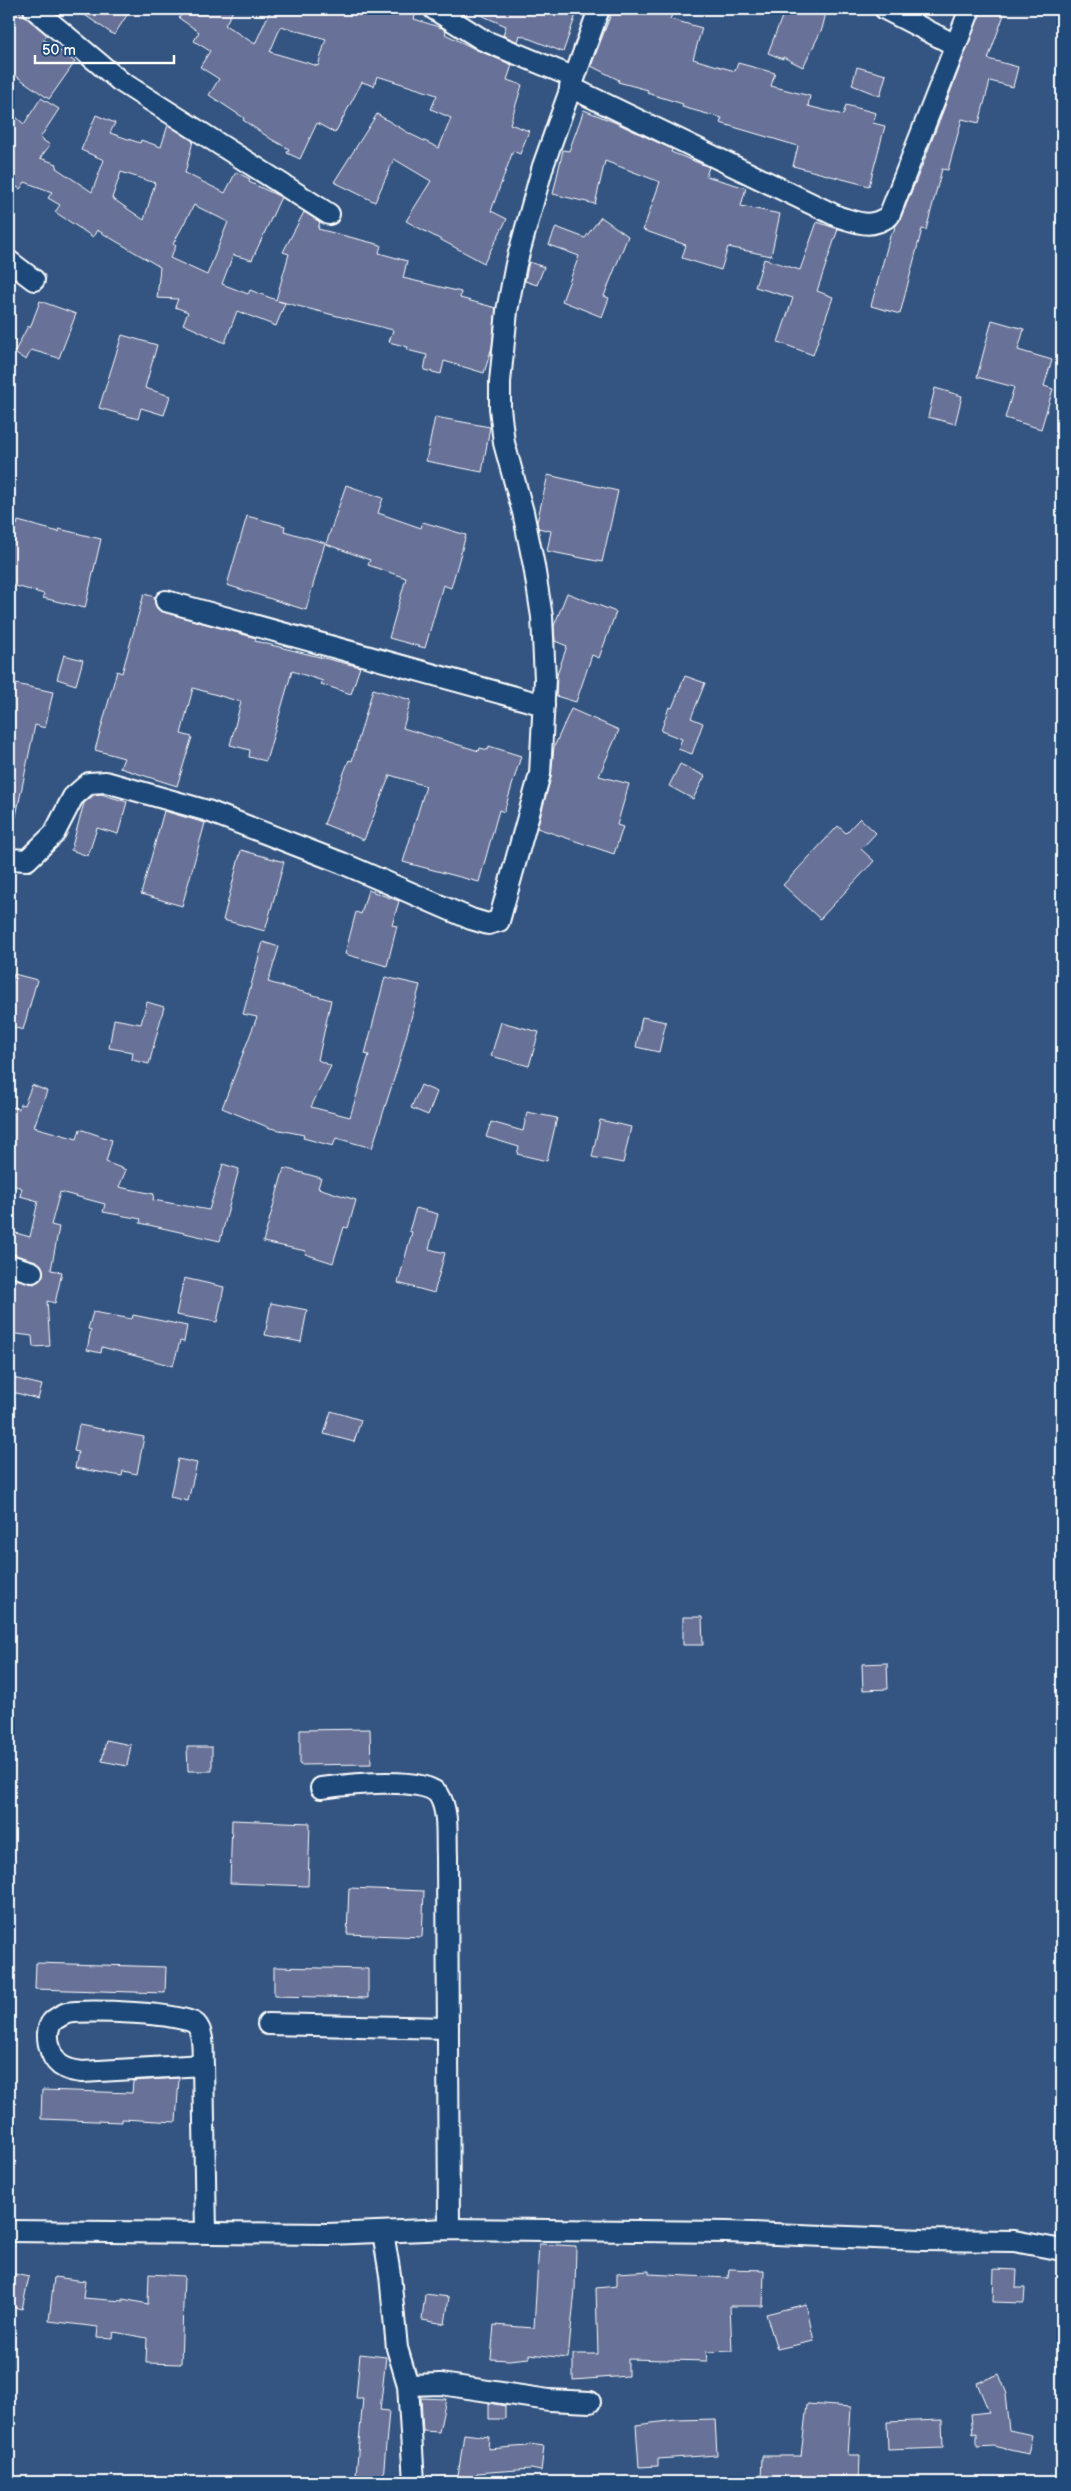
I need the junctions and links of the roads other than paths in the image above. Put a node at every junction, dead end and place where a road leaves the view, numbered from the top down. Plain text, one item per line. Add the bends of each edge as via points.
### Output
1 (34, 9) edge
2 (434, 9) edge
3 (599, 9) edge
4 (885, 9) edge
5 (970, 9) edge
6 (955, 45) junction
7 (572, 82) junction
8 (329, 214) dead end
9 (9, 261) edge
10 (34, 280) dead end
11 (166, 601) dead end
12 (544, 705) junction
13 (9, 859) edge
14 (9, 1265) edge
15 (32, 1272) dead end
16 (321, 1788) dead end
17 (268, 2024) dead end
18 (448, 2028) junction
19 (203, 2066) junction
20 (449, 2229) junction
21 (9, 2231) edge
22 (206, 2232) junction
23 (383, 2232) junction
24 (1062, 2250) edge
25 (408, 2385) junction
26 (590, 2402) dead end
27 (414, 2482) edge

1 - 8 street via 120,80
2 - 7 street via 483,40
3 - 7 street
4 - 6 street
5 - 6 street
6 - 7 street via 889,216 877,224 862,224 839,217
7 - 12 street via 543,166 516,264 507,311 500,382 504,443 523,512 542,617
9 - 10 street
11 - 12 street
12 - 13 street via 540,774 499,921 488,924 471,919 342,863 208,811 106,782 90,783 73,797 54,834 26,860
14 - 15 street
16 - 18 street via 414,1784 438,1794 445,1812 446,1831
17 - 18 street
18 - 20 street
19 - 19 street via 67,2070 52,2054 49,2029 52,2021 67,2013 185,2018 200,2031
19 - 22 street
20 - 23 street
20 - 24 street via 727,2232 1014,2241
21 - 22 street
22 - 23 street
23 - 25 street via 397,2348
25 - 26 street via 441,2384 549,2400
25 - 27 street

